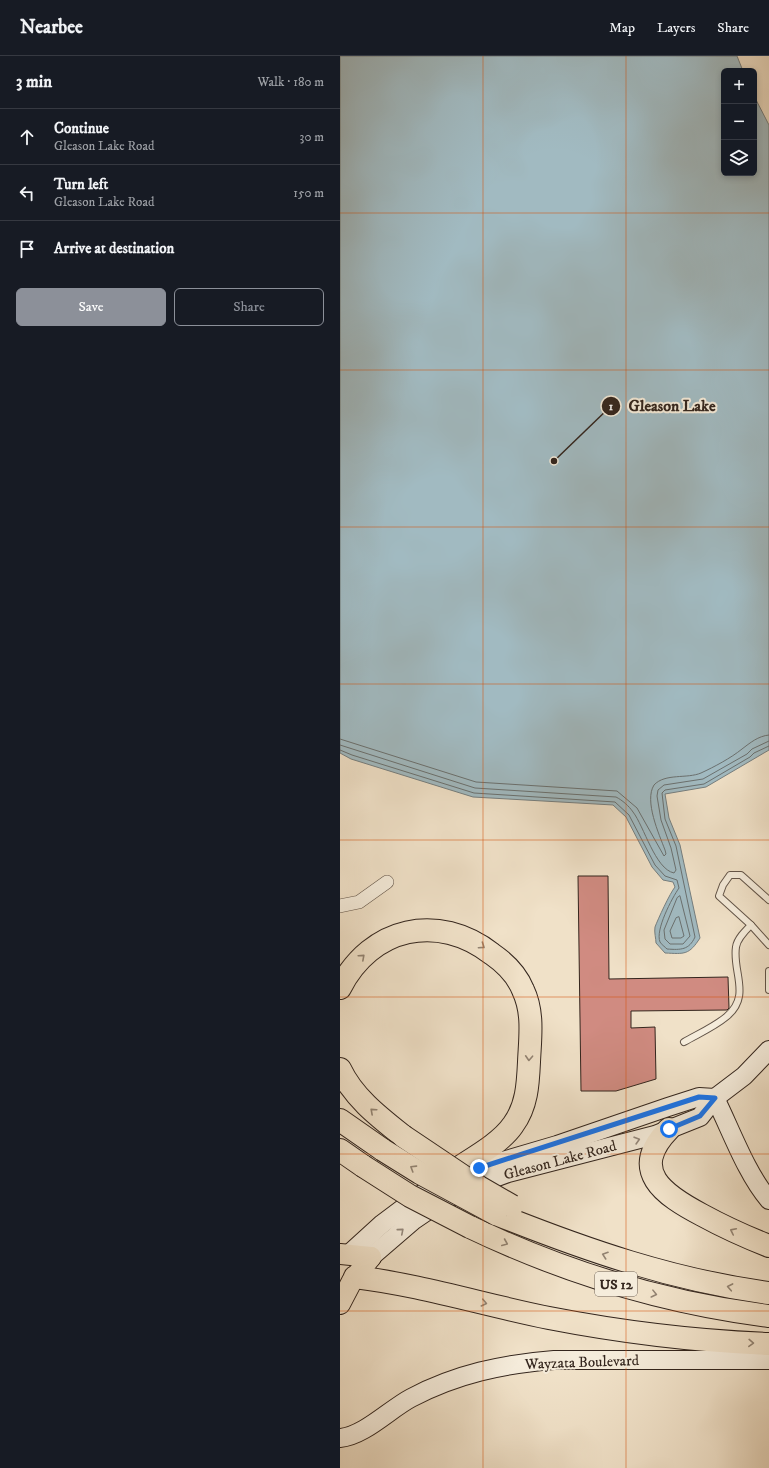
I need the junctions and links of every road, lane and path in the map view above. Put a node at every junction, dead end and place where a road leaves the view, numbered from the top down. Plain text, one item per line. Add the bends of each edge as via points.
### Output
1 (387, 882) dead end
2 (769, 900) edge
3 (340, 906) edge
4 (751, 925) junction
5 (769, 945) edge
6 (769, 971) edge
7 (340, 988) edge
8 (769, 990) edge
9 (684, 1042) dead end
10 (769, 1050) edge
11 (340, 1069) edge
12 (715, 1098) junction
13 (340, 1120) edge
14 (669, 1129) junction
15 (340, 1150) edge
16 (430, 1188) junction
17 (769, 1200) edge
18 (504, 1210) junction
19 (769, 1246) edge
20 (371, 1257) joint
21 (345, 1265) edge
22 (769, 1293) edge
23 (340, 1304) edge
24 (769, 1316) edge
25 (769, 1344) edge
26 (769, 1360) edge
27 (340, 1438) edge

1 - 3 street via 359,902
2 - 4 lane via 741,875 730,875 719,896
4 - 5 lane
4 - 9 lane via 736,946 740,991 734,1008 727,1017
6 - 8 lane
7 -> 16 highway via 355,963 377,945 403,933 433,930 460,935 485,948 511,970 523,990 531,1036 526,1097 522,1110 515,1123 500,1139
10 - 12 main road via 744,1076
18 -> 11 highway, bridge via 478,1187 403,1136 368,1108
12 - 14 main road, Gleason Lake Road via 700,1116
12 - 16 main road, Gleason Lake Road via 699,1097 557,1145 479,1168
12 - 17 main road via 749,1168
18 -> 13 highway, bridge via 420,1173
19 -> 14 highway via 742,1236 700,1214 671,1198 660,1188 652,1169 652,1157 658,1141
20 -> 14 main road, Gleason Lake Road via 425,1212 470,1187 508,1173 611,1147
15 -> 24 highway, US 12, bridge via 410,1196 470,1227 529,1253 600,1279 671,1298
16 - 21 main road, Gleason Lake Road via 382,1224
22 -> 18 highway, US 12 via 676,1276 632,1264 554,1237
20 - 21 main road
21 - 23 main road
21 -> 25 highway via 429,1291 469,1314 551,1332 635,1343
26 - 27 main road, Wayzata Boulevard via 554,1360 489,1368 437,1385 360,1431

